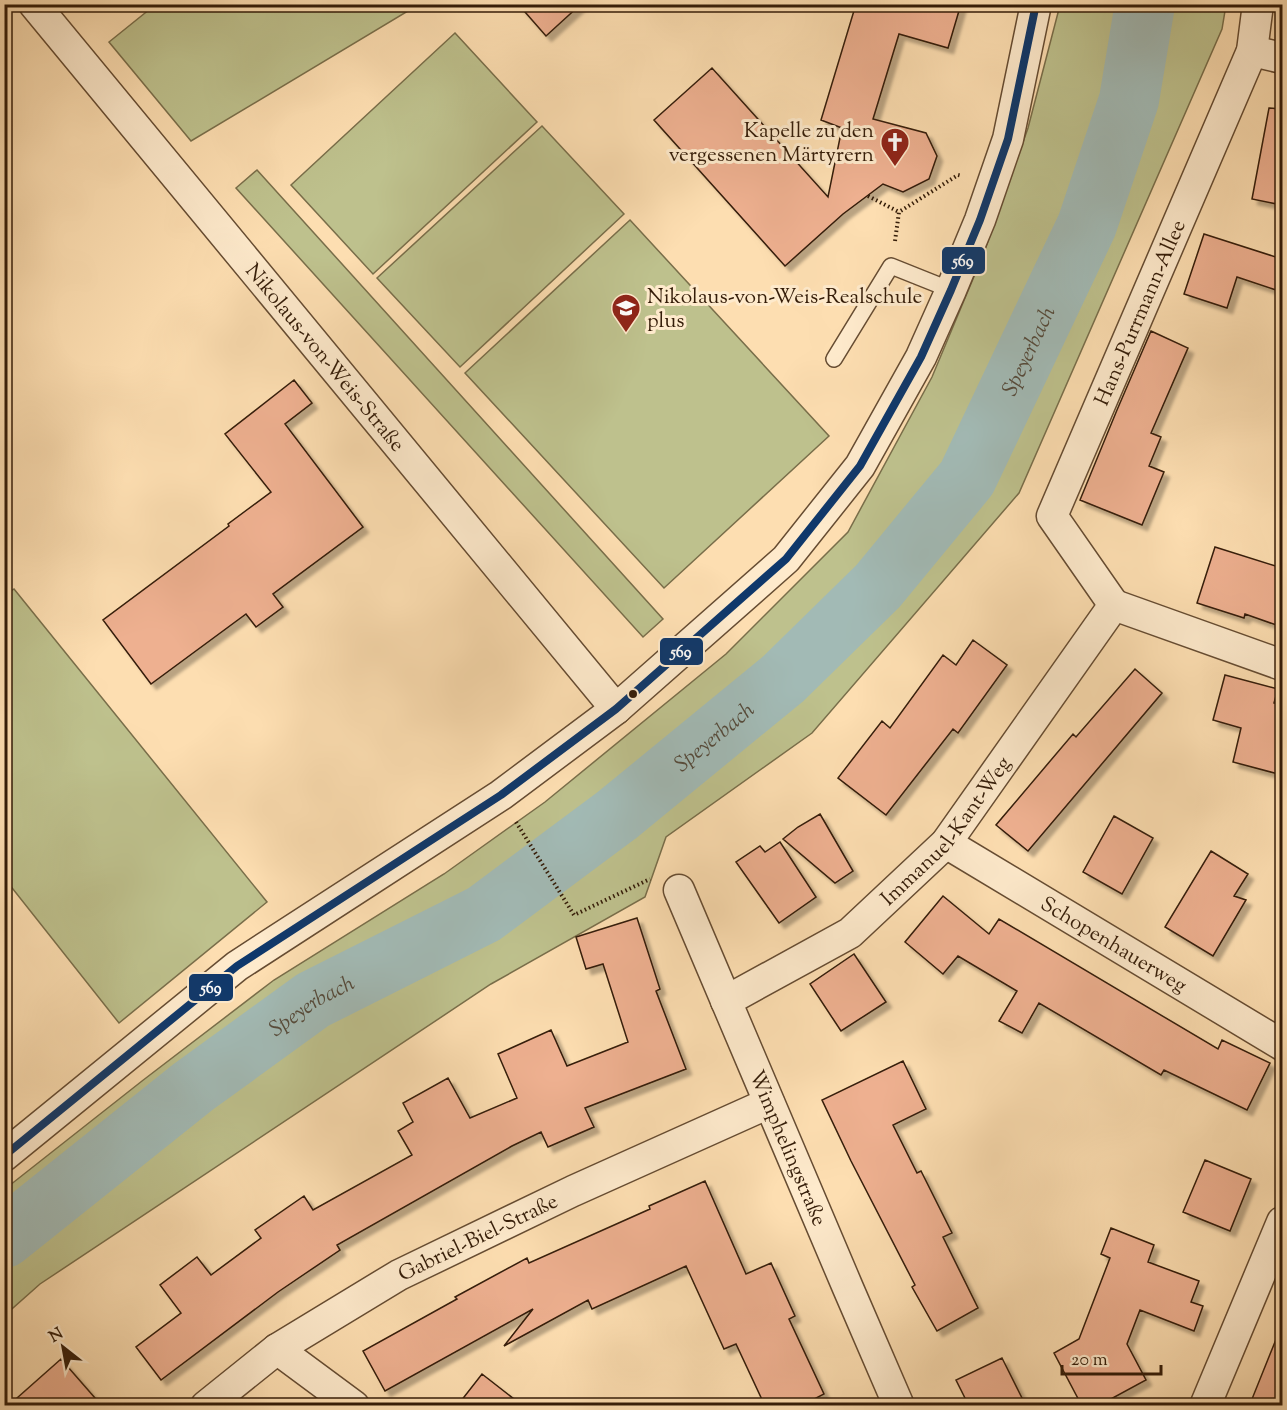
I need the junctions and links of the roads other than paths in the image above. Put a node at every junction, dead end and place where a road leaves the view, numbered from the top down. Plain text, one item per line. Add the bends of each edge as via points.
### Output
1 (34, 4) edge
2 (1036, 4) edge
3 (1258, 4) edge
4 (1252, 51) junction
5 (1282, 58) edge
6 (951, 290) junction
7 (834, 358) dead end
8 (1114, 605) junction
9 (1282, 665) edge
10 (616, 709) junction
11 (946, 843) junction
12 (679, 890) road end
13 (726, 1001) junction
14 (1282, 1045) edge
15 (769, 1103) junction
16 (4, 1156) edge
17 (1282, 1222) edge
18 (277, 1349) junction
19 (206, 1406) edge
20 (354, 1406) edge
21 (899, 1406) edge
22 (1205, 1406) edge

1 - 10 street, Nikolaus-von-Weis-Straße
2 - 6 street via 1008,139
3 - 4 street, Hans-Purrmann-Allee
4 - 5 street
4 - 8 street, Hans-Purrmann-Allee via 1052,516
6 - 7 lane via 891,266
6 - 10 street via 921,357 860,466 801,541 786,559
8 - 9 street
8 - 11 street, Immanuel-Kant-Weg
10 - 16 street via 501,795 237,966
11 - 13 street, Immanuel-Kant-Weg via 850,933
11 - 14 street, Schopenhauerweg
12 - 13 street, Wimphelingstraße
13 - 15 street, Wimphelingstraße
15 - 18 street, Gabriel-Biel-Straße via 399,1275
15 - 21 street, Wimphelingstraße
17 - 22 street
18 - 19 street, Gabriel-Biel-Straße
18 - 20 street

